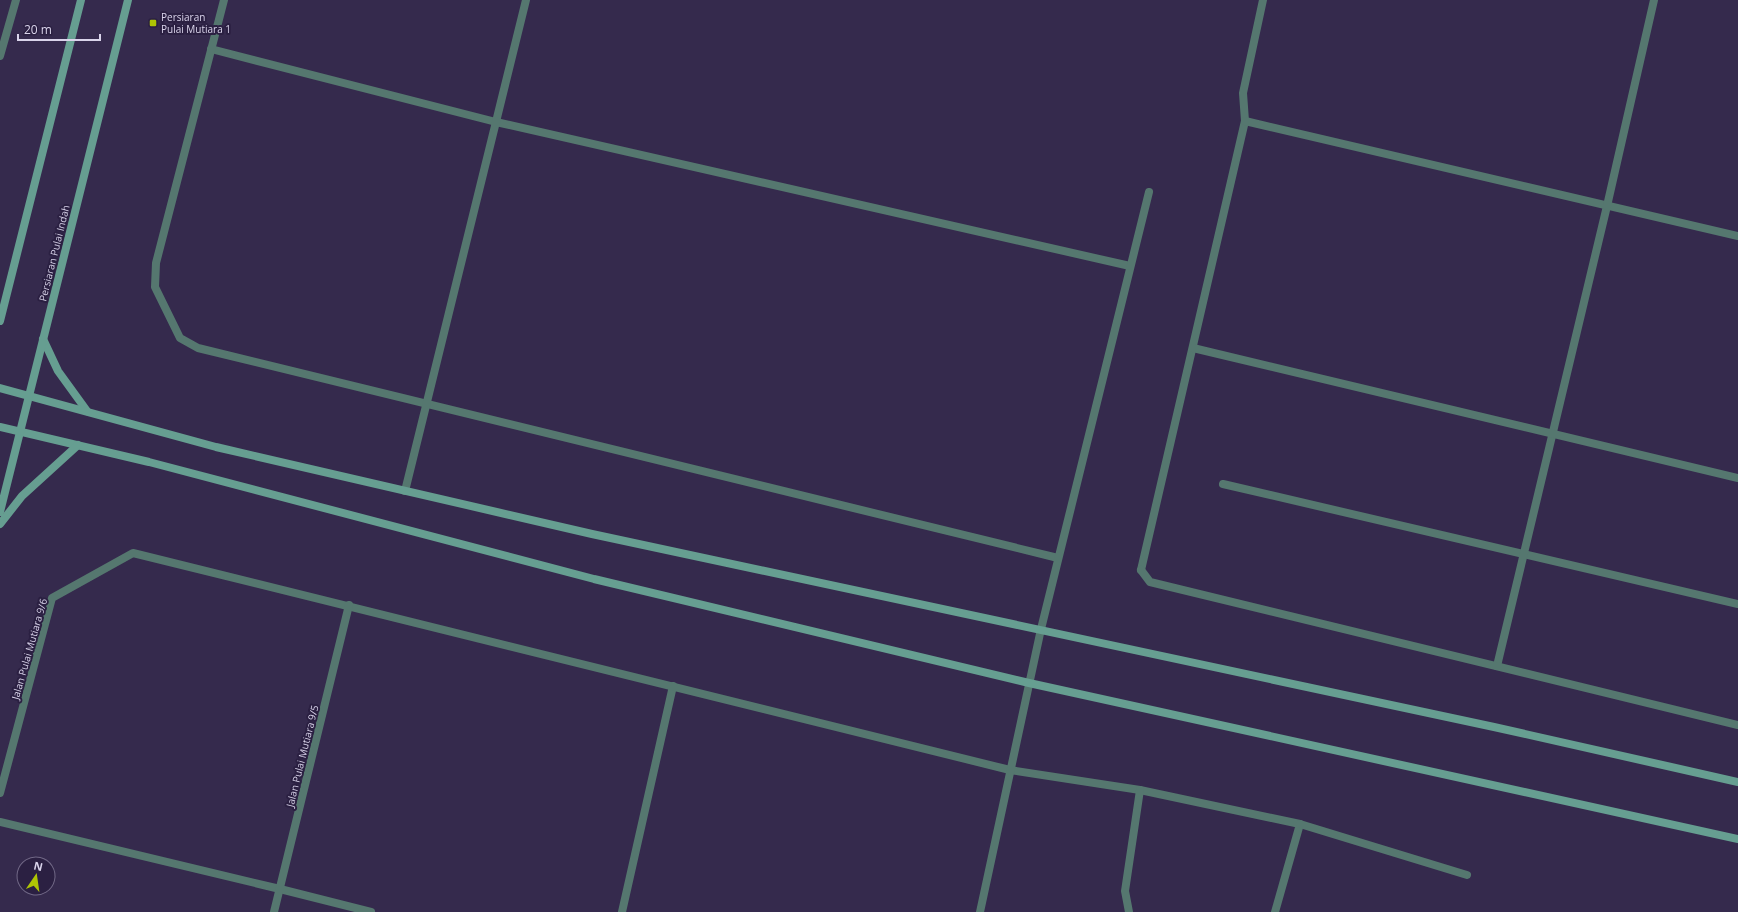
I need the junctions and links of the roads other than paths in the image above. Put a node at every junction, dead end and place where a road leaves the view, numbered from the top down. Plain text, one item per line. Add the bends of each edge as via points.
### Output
1 (16, 0) edge
2 (81, 0) edge
3 (128, 0) edge
4 (224, 0) edge
5 (526, 0) edge
6 (1263, 0) edge
7 (1654, 0) edge
8 (211, 49) junction
9 (0, 56) edge
10 (1245, 121) junction
11 (496, 122) junction
12 (1149, 192) dead end
13 (1607, 206) junction
14 (1738, 236) edge
15 (1130, 266) junction
16 (0, 321) edge
17 (43, 339) junction
18 (1192, 348) junction
19 (0, 388) edge
20 (28, 396) junction
21 (428, 404) junction
22 (87, 411) junction
23 (0, 427) edge
24 (21, 432) junction
25 (1552, 434) junction
26 (78, 445) junction
27 (1738, 478) edge
28 (1222, 484) dead end
29 (406, 491) junction
30 (0, 512) edge
31 (0, 524) edge
32 (1524, 554) junction
33 (1058, 558) junction
34 (1738, 604) edge
35 (349, 605) junction
36 (1041, 629) junction
37 (1497, 666) junction
38 (1029, 683) junction
39 (673, 686) junction
40 (1738, 724) edge
41 (1010, 770) junction
42 (1738, 782) edge
43 (1140, 790) junction
44 (0, 793) edge
45 (0, 822) edge
46 (1300, 824) junction
47 (1738, 839) edge
48 (1467, 875) dead end
49 (280, 888) junction
50 (274, 912) edge
51 (371, 912) edge
52 (622, 912) edge
53 (980, 912) edge
54 (1129, 912) edge
55 (1275, 912) edge

1 - 9 street
2 - 16 street
3 - 17 street, Persiaran Pulai Indah
4 - 8 street
5 - 11 street
6 - 10 street via 1243,93
7 - 13 street
8 - 11 street
8 - 21 street via 156,263 155,287 180,338 198,348
10 - 13 street
10 - 18 street
11 - 15 street
11 - 21 street
12 - 15 street
13 - 14 street
13 - 25 street
15 - 33 street
17 - 20 street, Persiaran Pulai Indah
17 - 22 street via 58,371
18 - 25 street
18 - 37 street via 1141,570 1150,582
19 - 20 street
20 - 22 street
20 - 24 street, Persiaran Pulai Indah
21 - 29 street
21 - 33 street
22 - 29 street via 216,447
23 - 24 street
24 - 26 street
24 - 30 street, Persiaran Pulai Indah
25 - 27 street
25 - 32 street
26 - 31 street via 22,496
26 - 38 street via 594,579
28 - 32 street
29 - 36 street via 599,536
32 - 34 street
32 - 37 street
33 - 36 street
35 - 39 street
35 - 44 street, Jalan Pulai Mutiara 9/6 via 133,553 52,598
35 - 49 street, Jalan Pulai Mutiara 9/5
36 - 38 street
36 - 42 street
37 - 40 street
38 - 41 street
38 - 47 street
39 - 41 street
39 - 52 street
41 - 43 street
41 - 53 street
43 - 46 street
43 - 54 street via 1125,892
45 - 49 street
46 - 48 street
46 - 55 street
49 - 50 street, Jalan Pulai Mutiara 9/5
49 - 51 street

